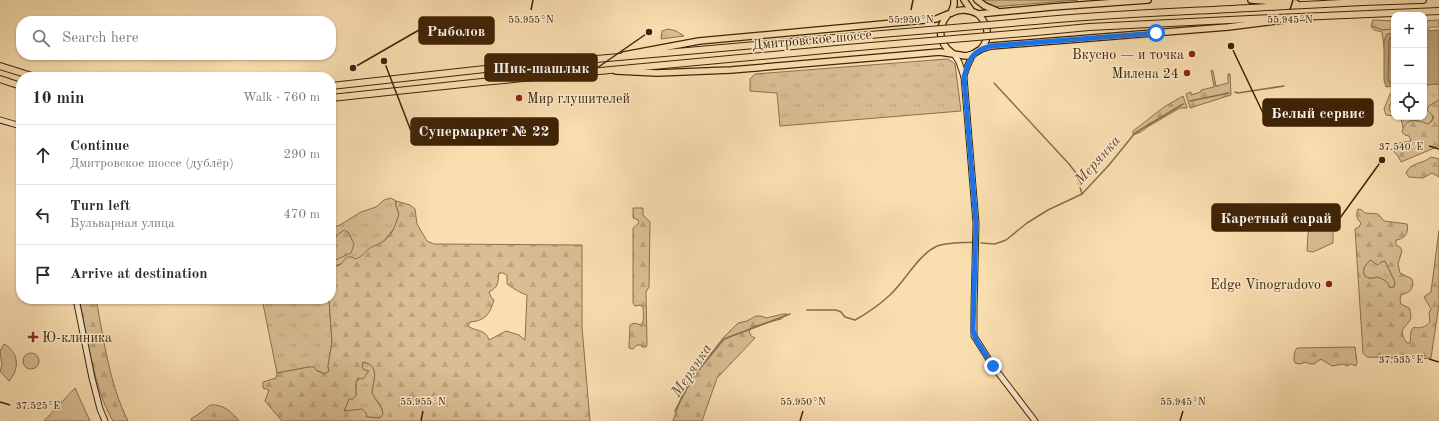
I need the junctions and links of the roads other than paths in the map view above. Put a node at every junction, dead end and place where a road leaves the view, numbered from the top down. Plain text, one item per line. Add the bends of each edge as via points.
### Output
1 (954, 0) edge
2 (964, 0) edge
3 (977, 0) edge
4 (1148, 0) edge
5 (1251, 0) edge
6 (1408, 0) edge
7 (1423, 0) edge
8 (1309, 4) junction
9 (971, 10) junction
10 (1439, 11) edge
11 (999, 12) junction
12 (950, 14) junction
13 (978, 14) junction
14 (1306, 16) junction
15 (981, 49) junction
16 (953, 54) junction
17 (973, 54) junction
18 (611, 57) junction
19 (0, 66) edge
20 (606, 70) junction
21 (19, 72) edge
22 (964, 77) junction
23 (0, 79) edge
24 (16, 84) edge
25 (336, 85) edge
26 (336, 97) edge
27 (0, 120) edge
28 (16, 125) edge
29 (77, 304) edge
30 (105, 421) edge
31 (1035, 421) edge

1 - 12 main road
2 - 9 main road
3 - 11 main road
4 - 11 main road
5 - 8 main road
6 - 7 highway, Дмитровское шоссе
6 - 8 highway, Дмитровское шоссе
8 - 18 highway, Дмитровское шоссе, bridge via 1088,16
9 - 12 main road via 963,9
9 - 13 main road
10 - 14 highway, Дмитровское шоссе
11 - 13 main road
12 - 16 main road via 941,25 941,38
12 - 18 main road via 936,19 699,41
13 - 15 main road via 986,23 987,29 986,40
14 - 15 main road via 1240,26 991,46
14 - 20 highway, Дмитровское шоссе, bridge via 1089,27
15 - 17 main road
16 - 17 main road
16 - 20 main road via 940,52 731,70 657,73
16 - 22 street
17 - 22 street
18 - 25 highway, Дмитровское шоссе
19 - 21 highway
20 - 26 highway, Дмитровское шоссе
22 - 31 street via 976,223 974,336 993,366
23 - 24 highway
27 - 28 street
29 - 30 street via 92,378

